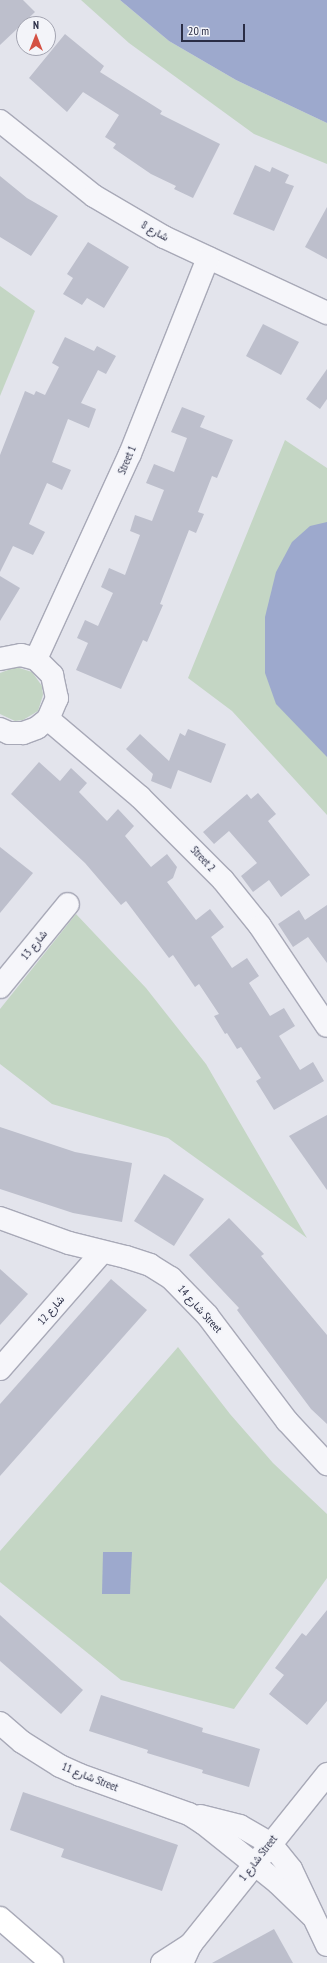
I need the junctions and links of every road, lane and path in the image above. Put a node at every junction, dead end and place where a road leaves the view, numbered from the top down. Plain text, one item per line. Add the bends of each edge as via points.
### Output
1 (0, 121) edge
2 (208, 258) junction
3 (327, 313) edge
4 (0, 659) edge
5 (36, 659) junction
6 (48, 719) junction
7 (0, 729) edge
8 (68, 904) dead end
9 (0, 987) edge
10 (327, 1026) edge
11 (0, 1218) edge
12 (102, 1252) junction
13 (0, 1369) edge
14 (327, 1464) edge
15 (0, 1723) edge
16 (327, 1774) edge
17 (189, 1814) junction
18 (270, 1843) junction
19 (254, 1863) junction
20 (312, 1916) junction
21 (0, 1918) edge
22 (327, 1945) edge
23 (180, 1959) edge
24 (52, 1963) edge

1 - 2 street, شارع 8 via 94,196 164,237
2 - 3 street, شارع 8
2 - 5 street, Street 1 via 130,454
4 - 5 street via 21,655
5 - 6 street via 45,666 56,686 54,709
6 - 7 street via 37,728 23,733 9,733
6 - 10 street, Street 2 via 140,797 223,880 260,926
8 - 9 street, شارع 13
11 - 12 street, شارع 14 Street
12 - 13 street, شارع 12
12 - 14 street, شارع 14 Street via 150,1265 190,1294 287,1421
15 - 17 street, شارع 11 Street via 40,1754 80,1776
16 - 18 street, شارع 1 Street
17 - 18 street, شارع 11 Street via 240,1826
17 - 19 street, شارع 11 Street
18 - 19 street, شارع 1 Street
18 - 20 street via 292,1869
19 - 20 street, شارع 11 Street
19 - 23 street, شارع 1 Street
20 - 22 street
21 - 24 main road

